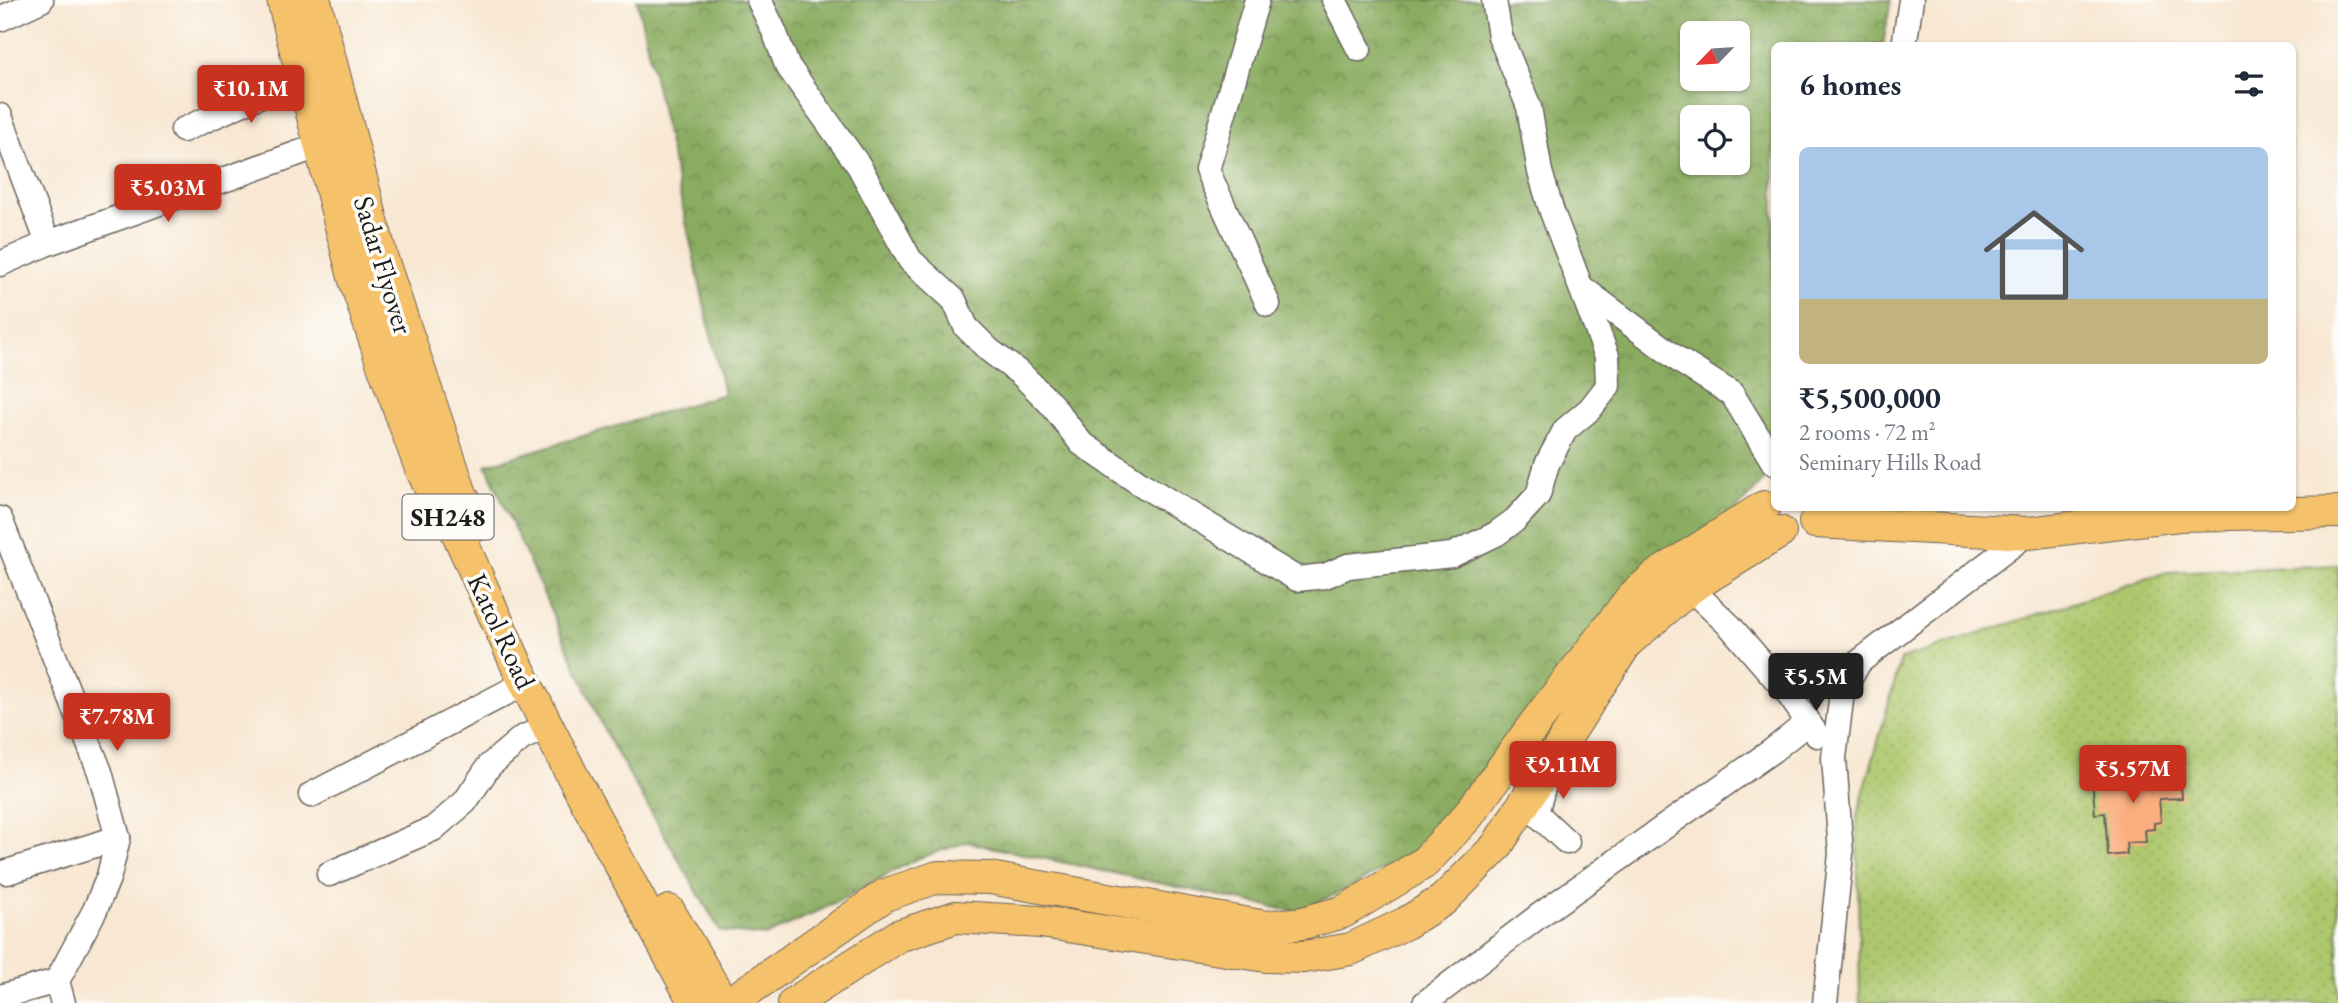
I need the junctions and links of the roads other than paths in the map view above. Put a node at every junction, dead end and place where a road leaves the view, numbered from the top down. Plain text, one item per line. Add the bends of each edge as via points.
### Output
1 (41, 0) edge
2 (283, 0) edge
3 (303, 0) edge
4 (312, 0) edge
5 (326, 0) edge
6 (759, 0) edge
7 (1257, 0) edge
8 (1334, 0) edge
9 (1494, 0) edge
10 (1911, 0) edge
11 (0, 19) edge
12 (1905, 42) edge
13 (1359, 49) dead end
14 (301, 77) junction
15 (0, 116) edge
16 (183, 130) dead end
17 (321, 145) junction
18 (48, 243) junction
19 (0, 264) edge
20 (1581, 287) junction
21 (1268, 304) dead end
22 (438, 458) junction
23 (1771, 458) edge
24 (1771, 509) edge
25 (1771, 510) edge
26 (1775, 511) edge
27 (2338, 512) edge
28 (1817, 515) edge
29 (1, 524) edge
30 (465, 525) junction
31 (2028, 533) junction
32 (1689, 588) junction
33 (526, 683) junction
34 (1807, 723) junction
35 (547, 727) junction
36 (1834, 758) junction
37 (1550, 764) junction
38 (311, 795) dead end
39 (118, 838) junction
40 (1567, 842) dead end
41 (2, 866) edge
42 (328, 874) dead end
43 (60, 992) edge
44 (820, 993) edge
45 (0, 997) edge
46 (695, 1003) edge
47 (723, 1003) edge
48 (730, 1003) edge
49 (794, 1003) edge
50 (1425, 1003) edge
51 (1825, 1003) edge

1 - 11 street
2 - 14 main road, Katol Road / SH248
3 - 22 highway, Sadar Flyover via 369,264
4 - 22 highway, Sadar Flyover via 379,258
5 - 30 main road, Katol Road / SH248
6 - 20 street via 787,65 859,166 910,260 954,300 966,327 1052,405 1081,443 1297,579 1325,576 1348,566 1452,555 1515,520 1538,495 1565,430 1608,386 1607,356
7 - 21 street via 1207,170
8 - 13 street
9 - 20 street via 1500,36 1529,107 1540,172
10 - 12 street
14 - 16 street
14 - 17 main road, Katol Road / SH248
15 - 18 street
17 - 18 street
17 - 30 main road, Katol Road / SH248 via 354,277 420,466 436,500
18 - 19 street
20 - 23 street via 1732,394
22 - 30 highway, Sadar Flyover via 459,496
24 - 48 main road via 1655,578 1632,597 1467,817 1424,863 1343,912 1266,927 990,878 938,877 885,895
25 - 32 main road
26 - 28 main road via 1793,535 1805,531
27 - 31 main road via 2179,515
28 - 31 main road
29 - 39 street via 100,772
30 - 33 main road, Katol Road / SH248
30 - 47 main road, Katol Road / SH248 via 606,805
31 - 36 street via 1859,662 1842,692
32 - 34 street via 1746,645
32 - 37 main road via 1627,642
33 - 35 main road, Katol Road / SH248
33 - 38 street
34 - 36 street
34 - 50 street
35 - 42 street via 522,738 489,766 465,802 433,828
35 - 46 main road, Katol Road / SH248
36 - 51 street via 1841,855
37 - 40 street via 1536,813
37 - 44 main road via 1496,847 1444,900 1351,948 1304,957 1266,956 1041,922 956,917 898,936
39 - 41 street
39 - 43 street via 109,876
43 - 45 street
44 - 49 main road

